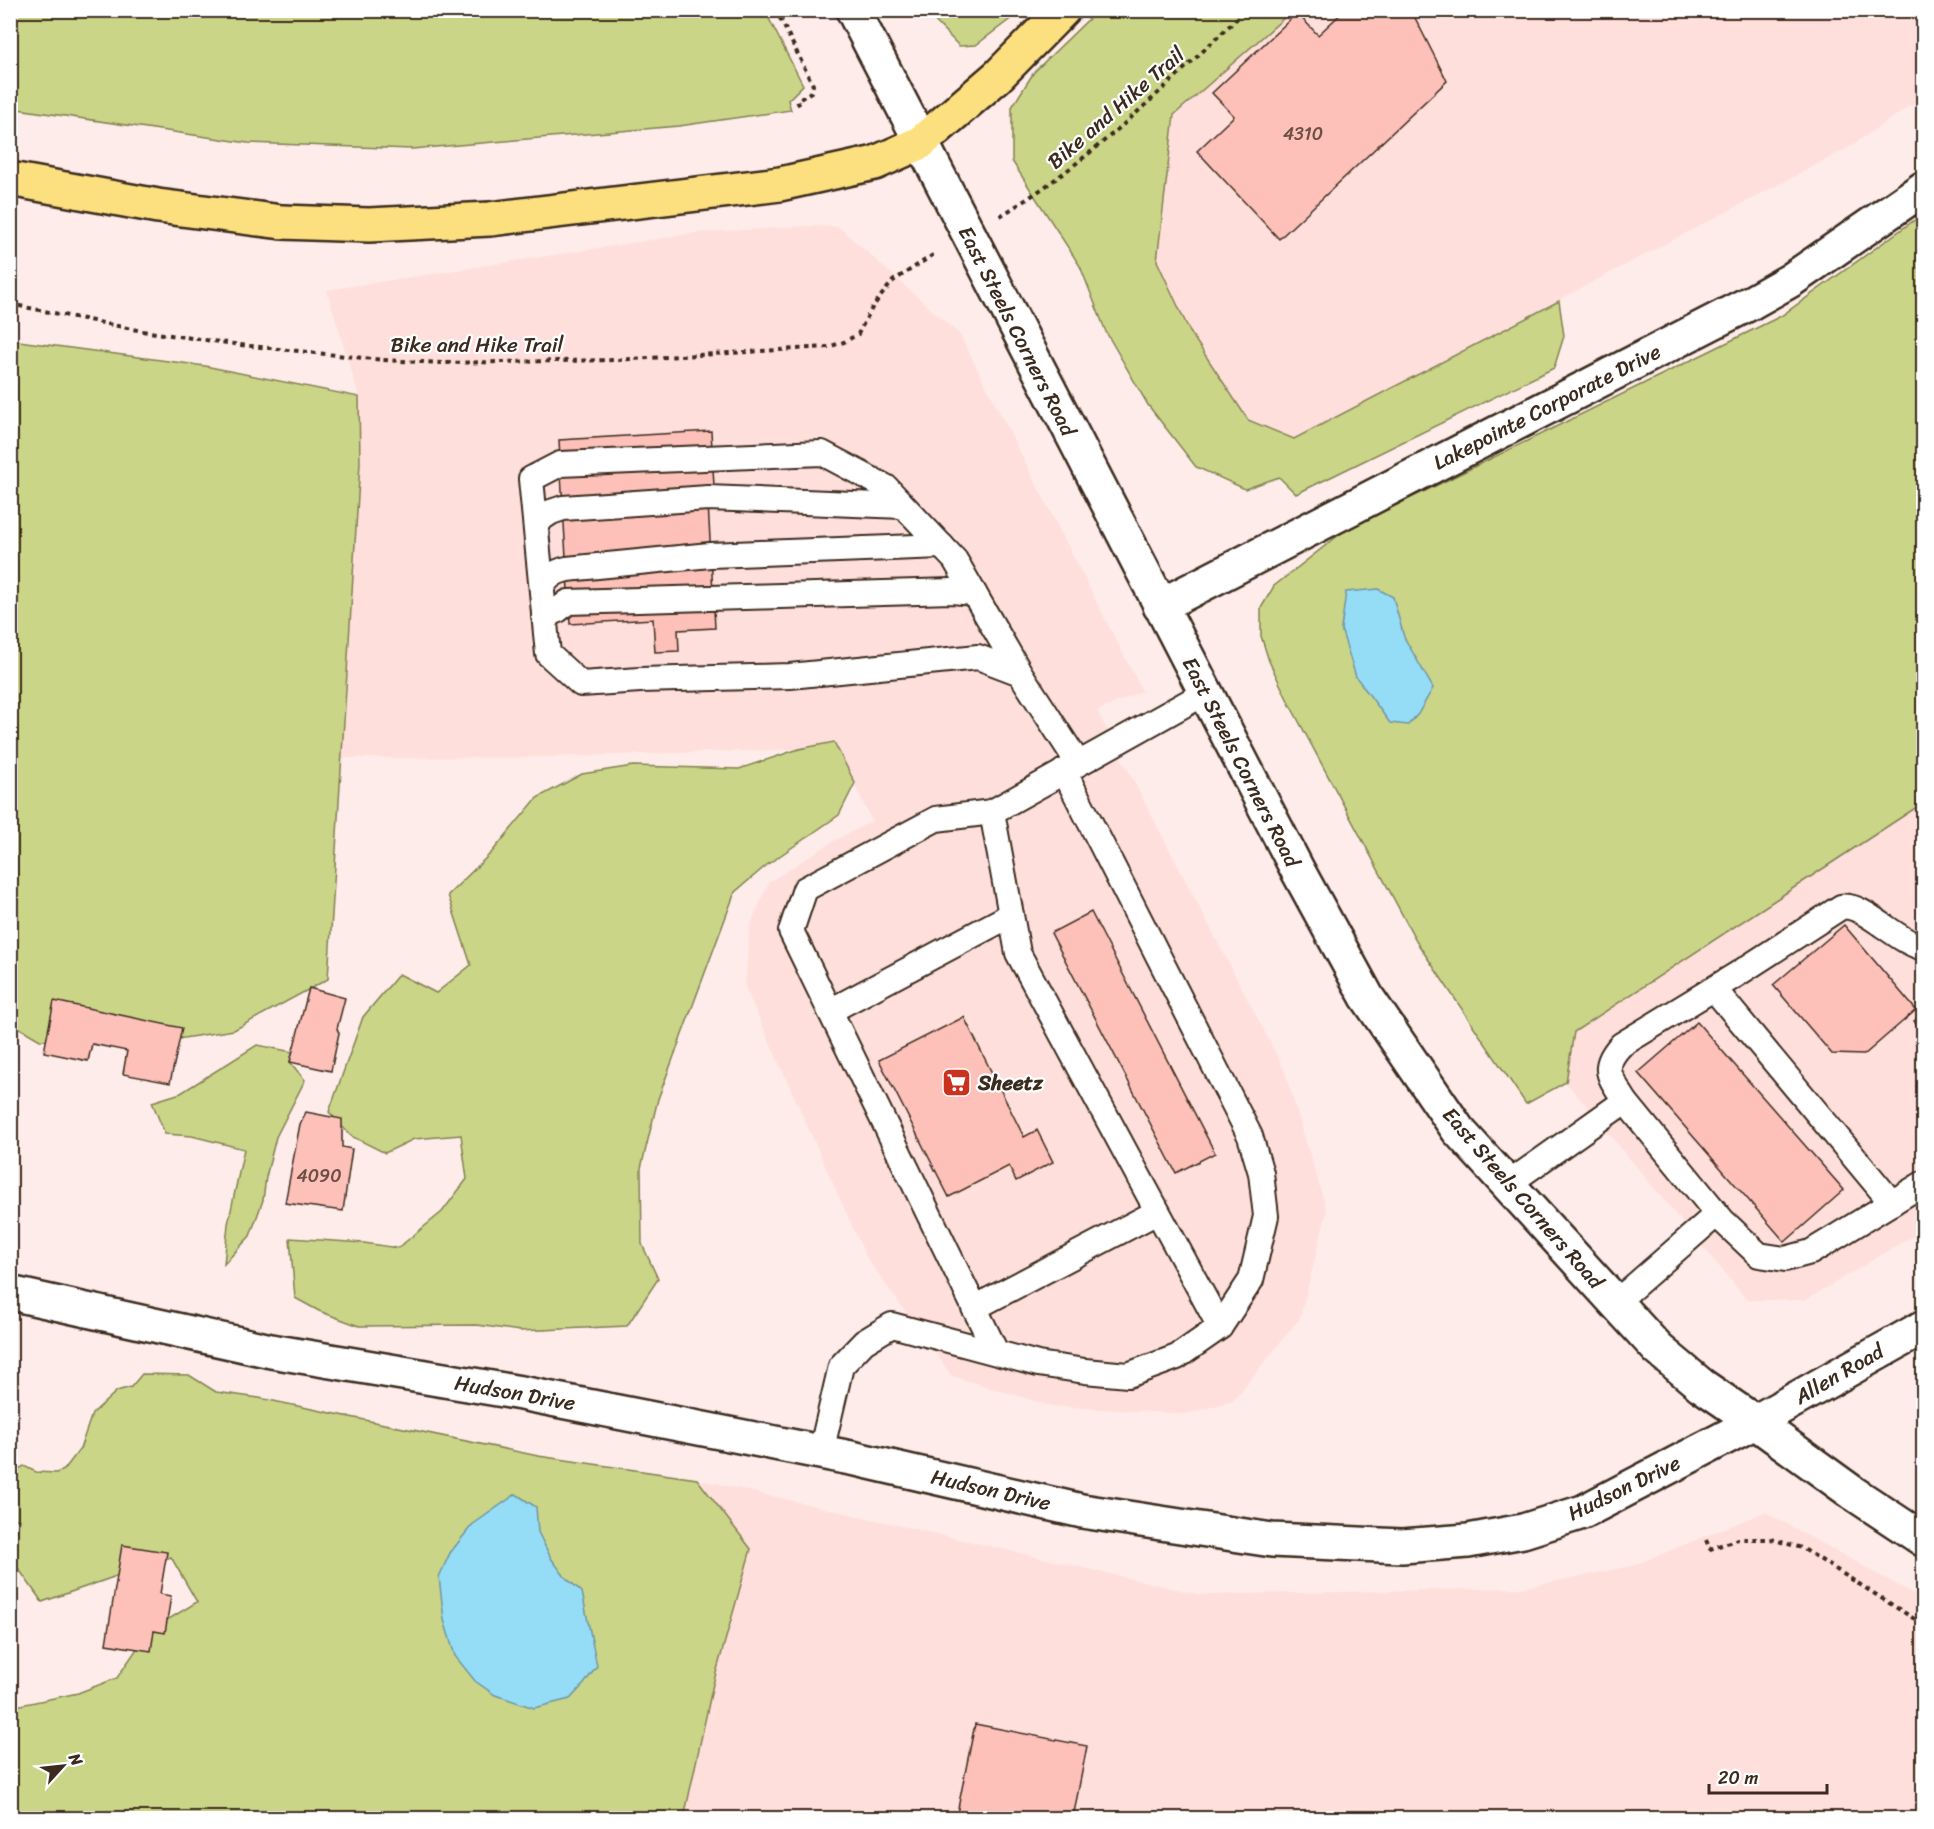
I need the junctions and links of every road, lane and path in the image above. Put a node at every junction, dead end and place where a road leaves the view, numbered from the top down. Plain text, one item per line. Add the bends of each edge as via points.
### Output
1 (776, 10) edge
2 (853, 10) edge
3 (1063, 10) edge
4 (1246, 10) edge
5 (801, 108) dead end
6 (920, 143) junction
7 (10, 179) edge
8 (1923, 188) edge
9 (1028, 199) dead end
10 (911, 268) dead end
11 (10, 304) edge
12 (903, 506) junction
13 (536, 522) junction
14 (942, 546) junction
15 (542, 587) junction
16 (974, 593) junction
17 (1160, 606) junction
18 (544, 616) junction
19 (1020, 673) junction
20 (1205, 693) junction
21 (1071, 767) junction
22 (992, 812) junction
23 (1011, 915) junction
24 (1923, 948) edge
25 (1714, 988) junction
26 (830, 1011) junction
27 (1626, 1101) junction
28 (1923, 1183) edge
29 (1508, 1184) junction
30 (1892, 1203) junction
31 (1157, 1212) junction
32 (1717, 1214) junction
33 (10, 1293) edge
34 (1615, 1303) junction
35 (974, 1308) junction
36 (1220, 1327) junction
37 (1923, 1327) edge
38 (996, 1352) junction
39 (1755, 1422) junction
40 (821, 1452) junction
41 (1706, 1540) dead end
42 (1923, 1540) edge
43 (1923, 1625) edge

1 - 5 path via 813,85 811,92 797,101
2 - 6 street, East Steels Corners Road
3 - 6 highway via 998,76
4 - 9 path, Bike and Hike Trail via 1104,140
6 - 7 highway via 875,163 780,184 490,219 369,225 282,222 158,206
6 - 17 street, East Steels Corners Road
8 - 17 street, Lakepointe Corporate Drive via 1791,280 1752,302
10 - 11 path, Bike and Hike Trail via 883,292 858,334 828,347 616,360 383,360 142,331
12 - 13 lane via 708,498 563,508
12 - 13 lane via 886,487 822,453 712,457 560,464 531,479
12 - 14 lane
13 - 15 lane
14 - 15 lane via 710,555 567,569 547,578
14 - 16 lane
15 - 18 lane
16 - 18 lane via 568,602
16 - 19 lane
17 - 20 street, East Steels Corners Road
18 - 19 lane via 548,654 581,684 790,676 978,657
19 - 21 lane
20 - 21 lane
20 - 29 street, East Steels Corners Road via 1367,997 1458,1130
21 - 22 lane
21 - 36 lane via 1250,1136 1261,1173 1266,1216 1251,1280
22 - 23 lane
22 - 26 lane via 936,819 805,889 791,931
23 - 26 lane
23 - 31 lane via 1018,953
24 - 25 lane via 1911,946 1848,905
25 - 27 lane via 1621,1045 1610,1058 1609,1073
25 - 30 lane
26 - 35 lane
27 - 29 lane
27 - 32 lane
28 - 30 lane
29 - 34 street, East Steels Corners Road
30 - 32 lane via 1811,1252 1785,1259 1759,1255
31 - 35 lane
31 - 36 lane
32 - 34 lane
33 - 40 street, Hudson Drive via 271,1351 521,1393
34 - 39 street, East Steels Corners Road via 1658,1349 1701,1386
35 - 38 lane
36 - 38 lane via 1177,1358 1128,1375 1038,1364
37 - 39 street, Allen Road
38 - 40 lane via 892,1325 864,1342 841,1366
39 - 40 street, Hudson Drive via 1583,1512 1523,1531 1468,1541 1402,1546 1272,1540 1082,1511
39 - 42 street
41 - 43 path via 1710,1549 1738,1539 1771,1539 1802,1548

